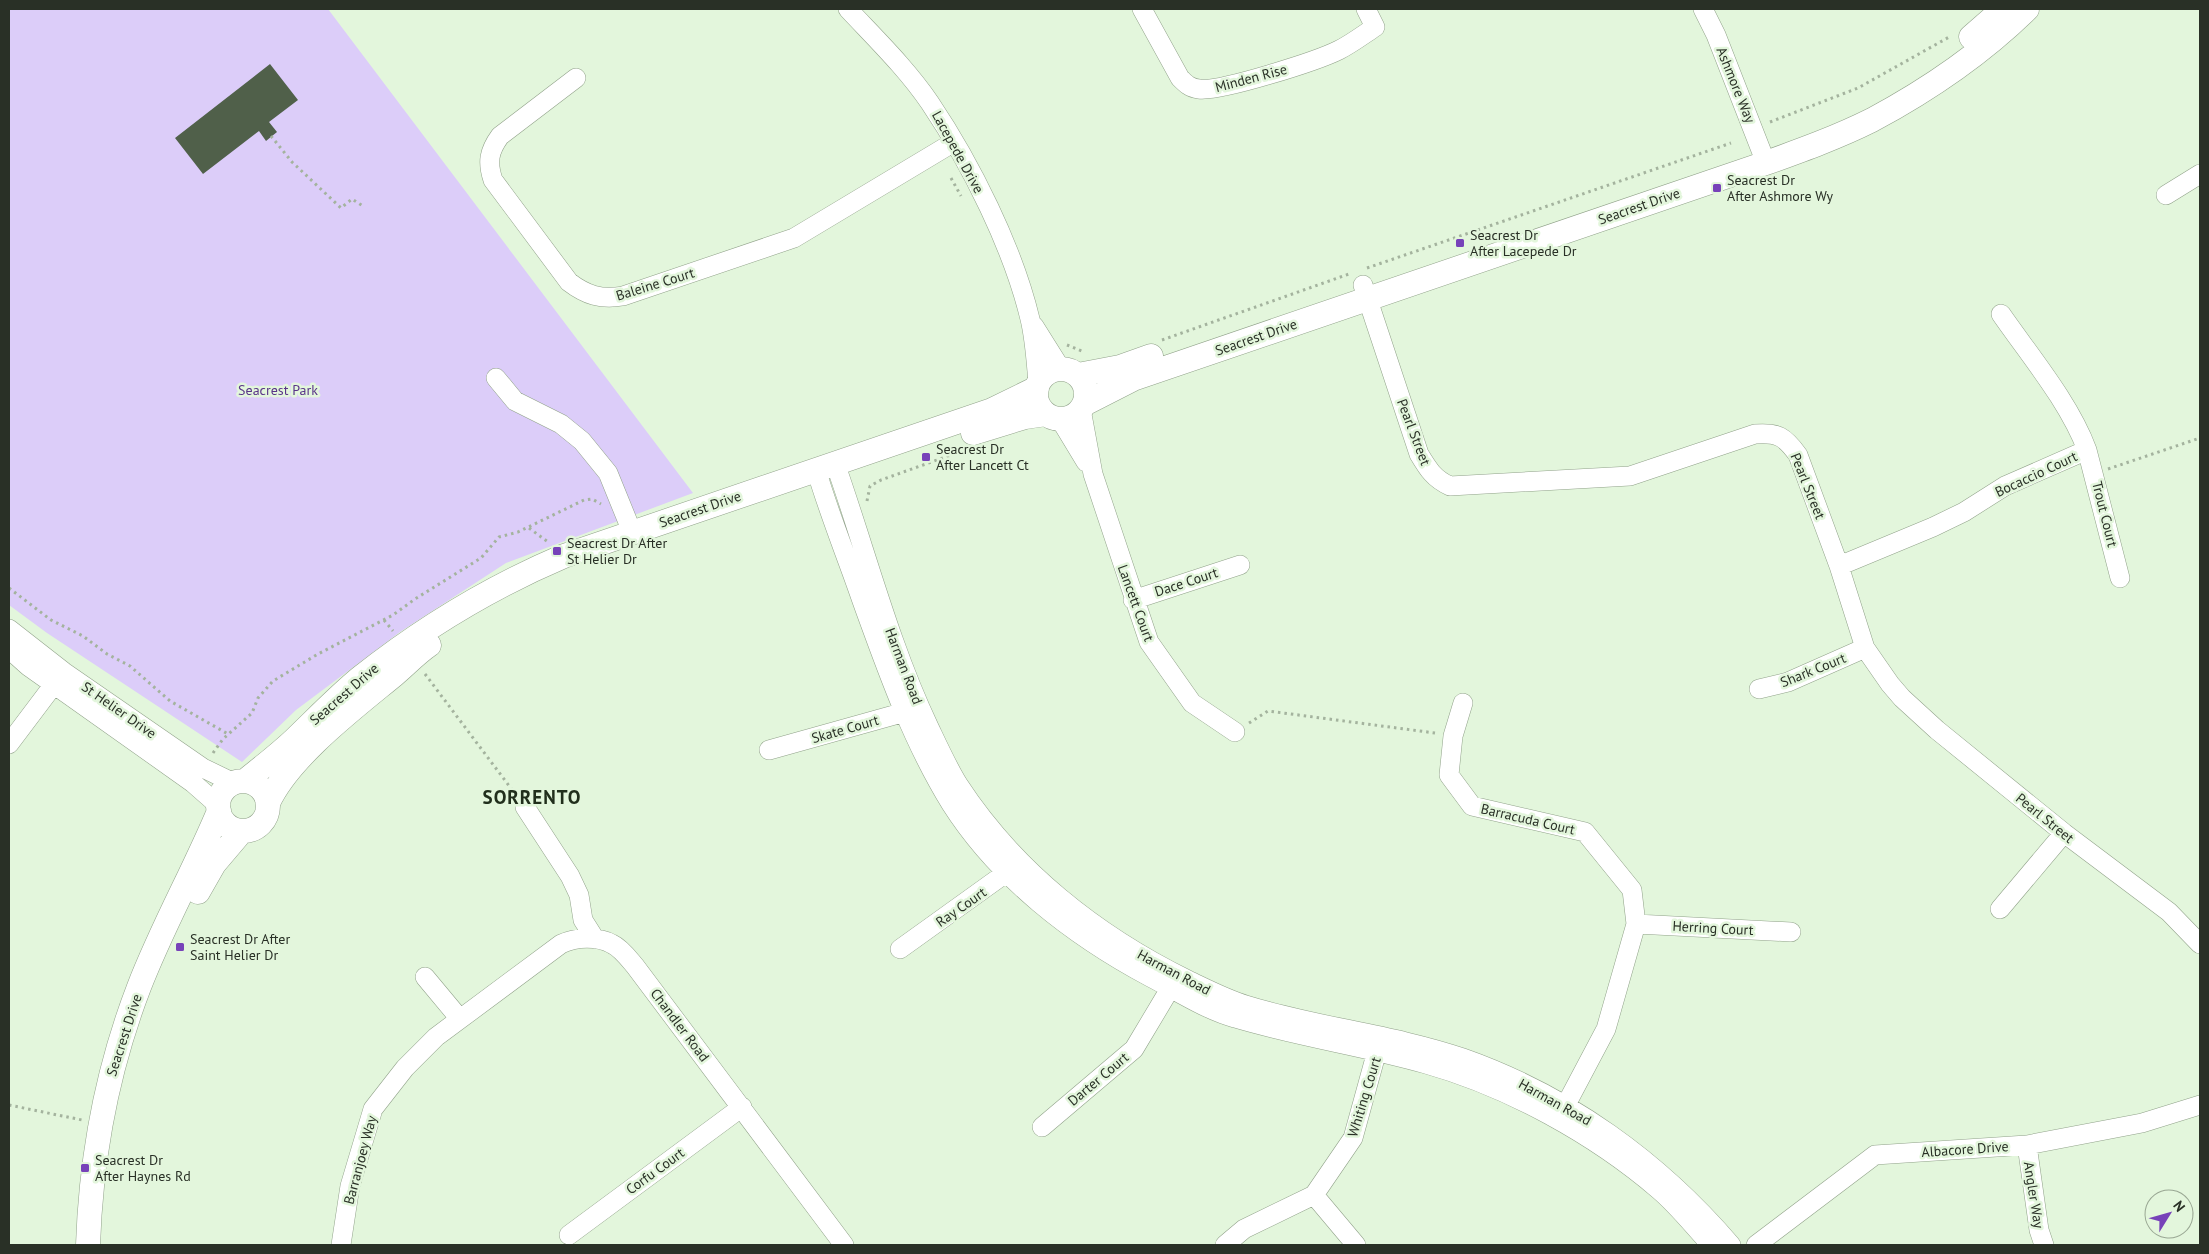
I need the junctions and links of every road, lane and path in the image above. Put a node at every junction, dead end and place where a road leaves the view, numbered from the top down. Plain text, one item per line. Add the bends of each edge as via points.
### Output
1 (848, 9) edge
2 (1142, 9) edge
3 (1366, 9) edge
4 (1703, 9) edge
5 (2002, 9) edge
6 (2027, 9) edge
7 (1952, 35) dead end
8 (576, 78) dead end
9 (1770, 123) dead end
10 (271, 136) dead end
11 (954, 142) junction
12 (1730, 143) dead end
13 (1764, 156) junction
14 (2200, 174) edge
15 (2166, 195) dead end
16 (363, 206) dead end
17 (1360, 282) junction
18 (2001, 314) dead end
19 (1030, 318) junction
20 (1158, 341) dead end
21 (1061, 342) dead end
22 (1089, 355) dead end
23 (1069, 372) junction
24 (496, 378) dead end
25 (1038, 385) junction
26 (1083, 406) junction
27 (1053, 417) junction
28 (2200, 438) edge
29 (2087, 450) junction
30 (2095, 473) junction
31 (828, 474) junction
32 (1093, 474) junction
33 (870, 486) dead end
34 (867, 505) dead end
35 (604, 510) dead end
36 (632, 532) junction
37 (1240, 565) dead end
38 (1839, 566) junction
39 (2120, 578) dead end
40 (9, 588) edge
41 (1133, 600) junction
42 (9, 629) edge
43 (1866, 648) junction
44 (9, 649) edge
45 (413, 656) junction
46 (59, 678) junction
47 (1759, 689) dead end
48 (1462, 703) dead end
49 (912, 709) junction
50 (1234, 732) joint
51 (1453, 736) junction
52 (9, 744) edge
53 (769, 750) dead end
54 (239, 782) junction
55 (268, 803) junction
56 (525, 807) joint
57 (218, 808) junction
58 (242, 831) junction
59 (2064, 833) junction
60 (1014, 868) junction
61 (2000, 909) dead end
62 (1636, 924) junction
63 (1791, 932) dead end
64 (595, 939) junction
65 (2200, 944) edge
66 (900, 949) dead end
67 (425, 977) dead end
68 (1174, 982) junction
69 (460, 1019) junction
70 (1380, 1044) junction
71 (9, 1105) edge
72 (2200, 1105) edge
73 (742, 1107) junction
74 (1562, 1112) junction
75 (100, 1123) junction
76 (1042, 1126) dead end
77 (2026, 1144) junction
78 (1314, 1195) junction
79 (568, 1235) dead end
80 (88, 1245) edge
81 (103, 1245) edge
82 (341, 1245) edge
83 (844, 1245) edge
84 (1225, 1245) edge
85 (1356, 1245) edge
86 (1711, 1245) edge
87 (1732, 1245) edge
88 (1756, 1245) edge
89 (2044, 1245) edge

1 - 11 street, Lacepede Drive via 907,73 930,102
2 - 3 street, Minden Rise via 1180,78 1189,86 1213,89 1338,50 1375,28
4 - 13 street, Ashmore Way
5 - 13 main road, Seacrest Drive via 1931,66 1875,100
6 - 13 main road, Seacrest Drive via 1974,53 1872,120 1838,136
7 - 9 path via 1858,88
8 - 11 street, Baleine Court via 500,136 492,147 490,169 493,180 569,282 579,290 601,298 623,296 794,238
10 - 16 path via 292,162 341,208 352,199
11 - 19 street, Lacepede Drive via 1010,256
12 - 17 path
13 - 17 main road, Seacrest Drive
14 - 15 street
17 - 20 path
17 - 23 main road, Seacrest Drive via 1120,367
17 - 26 main road, Seacrest Drive via 1133,379
17 - 38 street, Pearl Street via 1419,454 1429,472 1440,482 1458,486 1630,476 1756,434 1769,433 1789,442 1798,456
18 - 29 street, Bocaccio Court via 2069,412
19 - 23 street, Lacepede Drive
19 - 25 street, Lacepede Drive
21 - 22 path
23 - 25 main road, Seacrest Drive via 1048,372
23 - 26 main road via 1085,389
24 - 36 street via 515,401 561,424 582,441 608,473
25 - 27 main road via 1037,403
25 - 31 main road, Seacrest Drive via 992,410
26 - 27 main road, Seacrest Drive via 1076,414
26 - 32 street, Lancett Court
27 - 31 main road, Seacrest Drive via 1025,417
27 - 32 street, Lancett Court
28 - 30 path
29 - 30 street, Trout Court
29 - 38 street, Bocaccio Court via 2005,486 1933,527
30 - 39 street, Trout Court
31 - 36 main road, Seacrest Drive
31 - 45 main road, Seacrest Drive via 568,570 487,610
31 - 49 street, Harman Road via 895,644
32 - 41 street, Lancett Court
33 - 34 path
35 - 40 path via 592,499 584,500 523,530 499,536 481,558 394,615 273,681 258,698 252,713 228,734 170,701 130,666 51,620
36 - 54 main road, Seacrest Drive via 537,568 463,606 358,679 294,740
37 - 41 street, Dace Court
38 - 43 street, Pearl Street
41 - 50 street, Lancett Court via 1149,642 1192,703
42 - 46 street, St Helier Drive
43 - 47 street, Shark Court via 1788,682
43 - 59 street, Pearl Street via 1902,698
44 - 46 street, St Helier Drive
45 - 55 main road, Seacrest Drive via 304,754 275,787
45 - 56 path
46 - 52 street
46 - 54 street, St Helier Drive via 203,768
46 - 57 street, St Helier Drive via 193,783
48 - 51 street, Barracuda Court
49 - 53 street, Skate Court
49 - 60 street, Harman Road via 928,763 953,806
50 - 51 path via 1268,711
51 - 62 street, Barracuda Court via 1449,775 1472,806 1585,832 1632,890
54 - 55 main road via 258,786
54 - 57 main road via 223,792
55 - 58 main road via 268,812 259,826
56 - 64 street via 570,876 579,895 583,920
57 - 58 main road via 227,825
57 - 75 main road, Seacrest Drive via 139,987 109,1078
58 - 81 main road, Seacrest Drive via 214,864 201,887 170,953 139,1034 108,1159
59 - 61 street
59 - 65 street, Pearl Street via 2169,912
60 - 66 street, Ray Court
60 - 68 street, Harman Road via 1050,913 1082,936 1112,956
62 - 63 street, Herring Court
62 - 74 street, Barracuda Court via 1606,1028
64 - 69 street, Barranjoey Way via 573,939 561,944
64 - 73 street, Chandler Road via 614,944 635,966
67 - 69 street
68 - 70 street, Harman Road via 1232,1018
68 - 76 street, Darter Court via 1134,1049
69 - 82 street, Barranjoey Way via 436,1037 405,1068 373,1109 350,1186
70 - 74 street, Harman Road via 1462,1058 1496,1071
70 - 78 street, Whiting Court via 1353,1138
71 - 75 path
72 - 77 street, Albacore Drive via 2142,1122
73 - 79 street, Corfu Court
73 - 83 street, Chandler Road
74 - 86 street, Harman Road via 1660,1191
74 - 87 street, Harman Road via 1637,1153 1675,1184
75 - 80 main road, Seacrest Drive via 90,1199
77 - 88 street, Albacore Drive via 1875,1155
77 - 89 street, Angler Way
78 - 84 street, Whiting Court via 1244,1229
78 - 85 street

